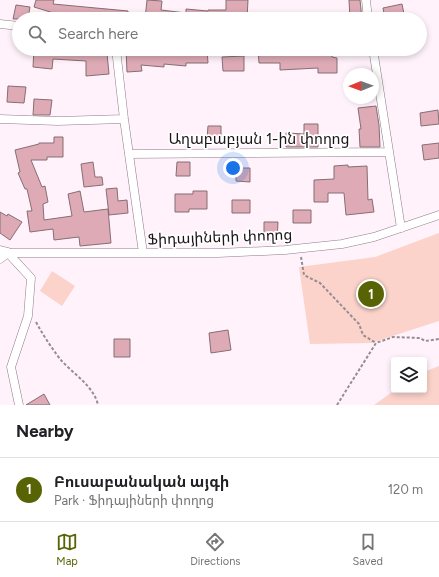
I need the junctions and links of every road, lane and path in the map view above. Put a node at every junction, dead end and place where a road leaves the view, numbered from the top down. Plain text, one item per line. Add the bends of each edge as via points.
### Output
1 (366, 0) edge
2 (367, 12) edge
3 (0, 24) edge
4 (12, 25) edge
5 (117, 56) edge
6 (374, 56) edge
7 (0, 119) edge
8 (124, 119) junction
9 (389, 152) junction
10 (129, 154) junction
11 (439, 215) edge
12 (400, 228) junction
13 (300, 248) junction
14 (3, 254) edge
15 (143, 254) junction
16 (28, 308) junction
17 (439, 339) edge
18 (376, 343) junction
19 (19, 405) edge
20 (98, 405) edge
21 (337, 405) edge

1 - 2 street
3 - 4 street
5 - 8 street
6 - 9 street
7 - 8 street
8 - 10 street
9 - 10 street, Աղաբաբյան 1-ին փողոց
9 - 12 street
10 - 15 street
11 - 12 street, Ֆիդայիների փողոց
12 - 13 street, Ֆիդայիների փողոց via 374,237
13 - 15 street, Ֆիդայիների փողոց via 248,253
13 - 18 path via 304,275 320,284 359,324 363,334
14 - 15 street, Ֆիդայիների փողոց
14 - 16 street via 31,278
16 - 19 street via 28,316 11,367
16 - 20 path via 44,337 91,390
17 - 18 path via 425,341 420,338 393,337
18 - 21 path

